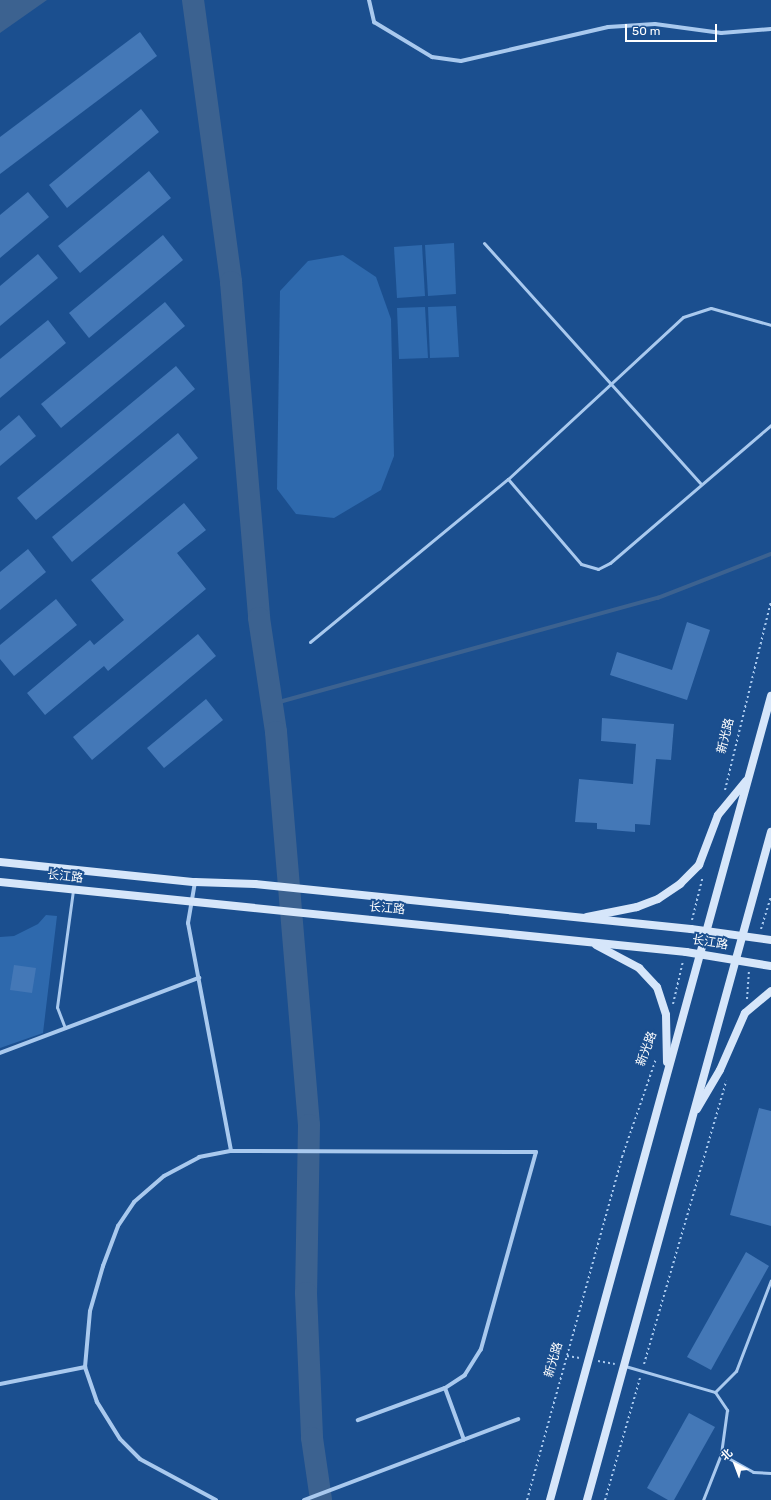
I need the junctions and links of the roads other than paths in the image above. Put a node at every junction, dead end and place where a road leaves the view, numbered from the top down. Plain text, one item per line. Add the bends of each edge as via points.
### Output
1 (369, 0) edge
2 (771, 29) edge
3 (484, 243) dead end
4 (771, 325) edge
5 (610, 384) junction
6 (771, 425) edge
7 (508, 479) junction
8 (701, 484) junction
9 (310, 642) dead end
10 (771, 696) edge
11 (748, 779) junction
12 (771, 832) edge
13 (0, 862) edge
14 (0, 882) edge
15 (195, 882) junction
16 (73, 890) junction
17 (192, 901) junction
18 (581, 918) junction
19 (706, 931) junction
20 (741, 935) junction
21 (582, 940) junction
22 (771, 940) edge
23 (700, 954) junction
24 (734, 959) junction
25 (771, 966) edge
26 (198, 978) junction
27 (771, 991) edge
28 (64, 1028) junction
29 (0, 1053) edge
30 (668, 1070) junction
31 (691, 1118) junction
32 (231, 1151) junction
33 (771, 1280) edge
34 (624, 1366) junction
35 (85, 1367) junction
36 (0, 1384) edge
37 (445, 1388) junction
38 (715, 1392) junction
39 (518, 1419) dead end
40 (358, 1420) dead end
41 (464, 1440) junction
42 (721, 1454) junction
43 (771, 1473) edge
44 (216, 1500) edge
45 (304, 1500) edge
46 (550, 1500) edge
47 (587, 1500) edge
48 (703, 1500) edge

1 - 2 street via 374,22 432,57 460,61 608,27 655,24 721,33
3 - 5 lane
4 - 5 lane via 711,308 699,309 683,317
5 - 7 lane
5 - 8 lane
6 - 8 lane
7 - 8 lane via 581,564 598,569 610,563
7 - 9 lane
10 - 11 main road, 新光路
11 - 18 main road via 718,815 699,865 680,884 658,899 637,907
11 - 19 main road, 新光路
12 - 20 main road
13 - 15 main road, 长江路
14 - 16 main road, 长江路
15 - 17 street
15 - 18 main road, 长江路 via 255,884
16 - 17 main road, 长江路
16 - 28 lane via 57,1007
17 - 21 main road, 长江路
17 - 26 street via 188,923
18 - 19 main road, 长江路
19 - 20 main road, 长江路
19 - 23 main road, 新光路
20 - 22 main road, 长江路
20 - 24 main road
21 - 23 main road, 长江路
21 - 30 main road via 639,968 657,987 666,1015
23 - 24 main road, 长江路
23 - 30 main road, 新光路
24 - 25 main road, 长江路
24 - 31 main road
26 - 28 street
26 - 32 street
27 - 31 main road via 745,1014 720,1070
28 - 29 street
30 - 46 main road, 新光路
31 - 34 main road
32 - 35 street via 199,1157 164,1176 134,1202 118,1226 103,1266 90,1311
32 - 37 street via 536,1152 481,1350 465,1375
33 - 38 lane via 736,1371
34 - 38 lane
34 - 47 main road
35 - 36 street
35 - 44 street via 97,1402 125,1444 140,1459
37 - 40 street
37 - 41 street
38 - 42 lane via 727,1410
39 - 41 street
41 - 45 street via 346,1487
42 - 43 lane via 754,1472
42 - 48 lane

